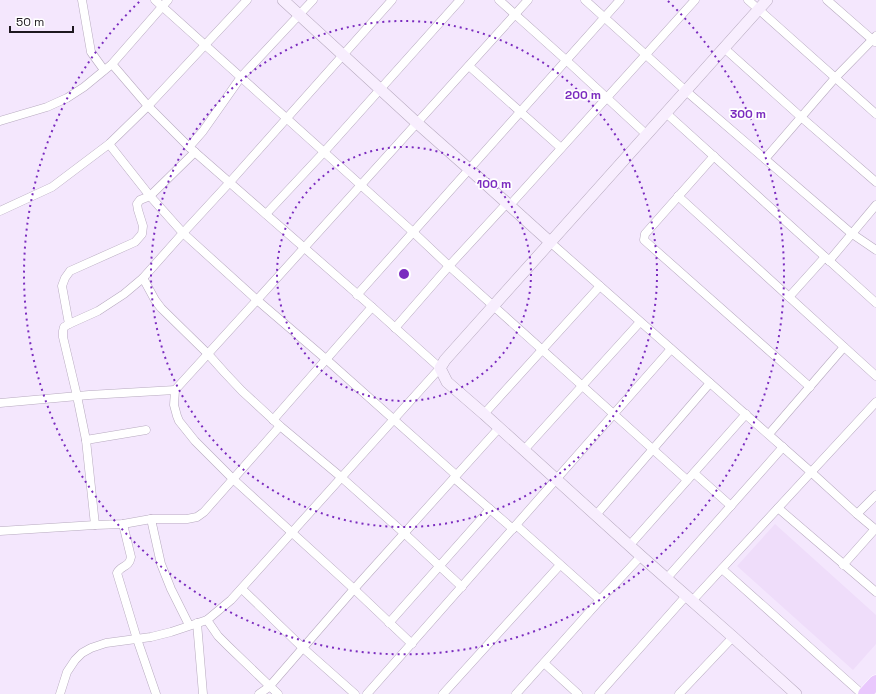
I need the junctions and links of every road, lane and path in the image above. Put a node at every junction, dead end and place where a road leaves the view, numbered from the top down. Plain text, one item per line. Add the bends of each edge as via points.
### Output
1 (82, 0) edge
2 (155, 0) edge
3 (247, 0) edge
4 (283, 0) edge
5 (313, 0) edge
6 (392, 0) edge
7 (460, 0) edge
8 (499, 0) edge
9 (528, 0) edge
10 (585, 0) edge
11 (620, 0) edge
12 (694, 0) edge
13 (748, 0) edge
14 (767, 0) edge
15 (827, 0) edge
16 (165, 3) edge
17 (758, 10) junction
18 (515, 14) junction
19 (300, 15) junction
20 (604, 17) junction
21 (875, 40) edge
22 (205, 45) junction
23 (724, 48) junction
24 (645, 54) junction
25 (343, 55) junction
26 (566, 60) junction
27 (112, 64) junction
28 (469, 66) junction
29 (104, 70) junction
30 (241, 77) junction
31 (836, 78) junction
32 (381, 89) junction
33 (686, 91) junction
34 (607, 98) junction
35 (148, 106) junction
36 (521, 112) junction
37 (666, 113) junction
38 (876, 114) edge
39 (801, 117) junction
40 (286, 118) junction
41 (0, 121) edge
42 (417, 123) junction
43 (646, 135) junction
44 (109, 144) junction
45 (561, 148) junction
46 (192, 149) junction
47 (324, 152) junction
48 (714, 156) junction
49 (765, 159) junction
50 (470, 169) junction
51 (230, 182) junction
52 (876, 182) edge
53 (361, 185) junction
54 (150, 196) junction
55 (678, 196) junction
56 (508, 204) junction
57 (876, 204) edge
58 (0, 211) edge
59 (266, 214) junction
60 (413, 232) junction
61 (183, 233) junction
62 (852, 233) junction
63 (550, 242) junction
64 (304, 248) junction
65 (876, 250) edge
66 (827, 259) junction
67 (449, 266) junction
68 (143, 278) junction
69 (600, 286) junction
70 (357, 295) junction
71 (789, 297) junction
72 (257, 300) junction
73 (876, 303) edge
74 (493, 305) junction
75 (372, 308) junction
76 (640, 322) junction
77 (69, 324) junction
78 (395, 328) junction
79 (844, 347) junction
80 (542, 349) junction
81 (671, 349) junction
82 (208, 354) junction
83 (327, 360) junction
84 (440, 368) junction
85 (876, 376) edge
86 (710, 383) junction
87 (582, 386) junction
88 (810, 387) junction
89 (175, 390) junction
90 (77, 396) junction
91 (876, 402) edge
92 (0, 403) edge
93 (484, 414) junction
94 (614, 414) junction
95 (746, 414) junction
96 (273, 420) junction
97 (394, 420) junction
98 (280, 426) junction
99 (499, 428) junction
100 (146, 430) dead end
101 (769, 434) junction
102 (86, 440) junction
103 (784, 447) junction
104 (653, 449) junction
105 (524, 450) junction
106 (811, 472) junction
107 (694, 473) junction
108 (341, 477) junction
109 (455, 477) junction
110 (233, 479) junction
111 (556, 480) junction
112 (688, 480) junction
113 (876, 495) edge
114 (731, 506) junction
115 (778, 508) junction
116 (490, 509) junction
117 (857, 514) junction
118 (596, 515) junction
119 (151, 520) junction
120 (123, 524) junction
121 (95, 525) junction
122 (515, 527) junction
123 (875, 530) edge
124 (0, 531) edge
125 (292, 533) junction
126 (404, 534) junction
127 (629, 546) junction
128 (641, 556) junction
129 (560, 565) junction
130 (844, 565) junction
131 (440, 566) junction
132 (722, 569) junction
133 (667, 578) junction
134 (462, 587) junction
135 (242, 588) junction
136 (354, 589) junction
137 (876, 592) edge
138 (689, 599) junction
139 (600, 600) junction
140 (208, 620) junction
141 (389, 623) junction
142 (193, 624) junction
143 (733, 637) junction
144 (137, 639) junction
145 (412, 644) junction
146 (303, 648) junction
147 (544, 663) junction
148 (876, 682) edge
149 (270, 687) junction
150 (60, 694) edge
151 (156, 694) edge
152 (203, 694) edge
153 (259, 694) edge
154 (278, 694) edge
155 (355, 694) edge
156 (367, 694) edge
157 (443, 694) edge
158 (516, 694) edge
159 (578, 694) edge
160 (599, 694) edge
161 (679, 694) edge
162 (796, 694) edge
163 (864, 694) edge

1 - 29 street via 90,52
2 - 16 street
3 - 22 street
4 - 19 street
5 - 19 street
6 - 25 street
7 - 32 street
8 - 18 street
9 - 18 street
10 - 20 street
11 - 20 street
12 - 24 street
13 - 17 street
14 - 17 street
15 - 21 street
16 - 22 street
16 - 27 street
17 - 23 street
17 - 31 street
18 - 26 street
18 - 28 street
19 - 25 street
19 - 30 street
20 - 24 street
20 - 26 street
21 - 31 street
22 - 30 street
22 - 35 street
23 - 33 street
23 - 39 street
24 - 33 street
24 - 34 street
25 - 32 street
25 - 40 street
26 - 34 street
26 - 36 street
27 - 29 street
27 - 35 street
28 - 36 street
28 - 42 street
29 - 41 street via 67,98 47,107
30 - 40 street
30 - 46 street
31 - 38 street
31 - 39 street
32 - 42 street
32 - 47 street
33 - 37 street
33 - 49 street
34 - 43 street
34 - 45 street
35 - 44 street
35 - 46 street
36 - 45 street
36 - 50 street
37 - 43 street
37 - 48 street
39 - 49 street
39 - 52 street
40 - 47 street
40 - 51 street
42 - 50 street
42 - 53 street
43 - 63 street
44 - 54 street
44 - 58 street via 52,188
45 - 56 street
46 - 51 street
46 - 54 street
47 - 53 street
47 - 59 street
48 - 55 street
48 - 66 street
49 - 62 street
50 - 56 street
50 - 60 street
51 - 59 street
51 - 61 street
53 - 60 street
53 - 64 street
54 - 61 street
54 - 77 street via 137,204 143,226 142,234 135,242 70,271 65,278 62,286
55 - 71 street
55 - 88 street via 645,234 644,240
56 - 63 street
56 - 67 street
57 - 62 street
59 - 64 street
60 - 67 street
60 - 70 street
61 - 68 street
61 - 72 street
62 - 65 street
62 - 66 street
63 - 69 street
63 - 74 street
64 - 70 street
64 - 72 street
66 - 71 street
66 - 73 street
67 - 74 street
67 - 78 street
68 - 77 street via 98,311
68 - 82 street via 161,308
69 - 76 street
69 - 80 street
70 - 75 street
71 - 79 street
72 - 82 street
72 - 83 street
74 - 80 street
74 - 84 street via 444,360
75 - 78 street
75 - 83 street
76 - 81 street
76 - 87 street
77 - 90 street via 63,331
78 - 84 street
79 - 85 street
79 - 88 street
80 - 87 street
80 - 93 street
81 - 86 street
81 - 94 street
82 - 89 street
82 - 96 street
83 - 96 street
83 - 97 street
84 - 93 street via 447,382
84 - 97 street
86 - 95 street
86 - 104 street
87 - 94 street
87 - 105 street
88 - 101 street
89 - 90 street
89 - 110 street via 174,404 179,421
90 - 92 street
90 - 102 street
91 - 106 street
93 - 99 street
94 - 104 street
94 - 111 street
95 - 101 street
95 - 107 street
96 - 98 street
97 - 108 street
97 - 109 street
98 - 108 street
98 - 110 street
99 - 105 street
99 - 109 street
100 - 102 street
101 - 103 street
102 - 121 street
103 - 106 street
103 - 114 street
104 - 112 street
104 - 118 street
105 - 111 street
106 - 115 street
106 - 117 street
107 - 112 street
107 - 114 street
108 - 125 street
108 - 126 street
109 - 116 street
109 - 126 street
110 - 119 street via 197,517
110 - 125 street
111 - 118 street
111 - 122 street
112 - 127 street
113 - 117 street
114 - 133 street
115 - 130 street
115 - 132 street
116 - 122 street
116 - 131 street
117 - 123 street
118 - 127 street
119 - 120 street
119 - 142 street via 161,564 171,589
120 - 121 street
120 - 144 street via 130,562 118,573
121 - 124 street
122 - 129 street
122 - 134 street
123 - 130 street
125 - 135 street
125 - 136 street
126 - 131 street
126 - 136 street
127 - 128 street
128 - 133 street
128 - 139 street
129 - 139 street
129 - 157 street
130 - 137 street
131 - 134 street
131 - 141 street
132 - 138 street
132 - 163 street
133 - 138 street
134 - 145 street
135 - 140 street
135 - 146 street
136 - 141 street
136 - 146 street
138 - 143 street
138 - 160 street
139 - 147 street
140 - 142 street
140 - 149 street via 223,641
141 - 145 street
142 - 144 street via 171,632
142 - 152 street
143 - 161 street
143 - 162 street
144 - 150 street via 106,643 82,653 67,672
144 - 151 street
145 - 156 street
146 - 149 street
146 - 155 street
147 - 158 street
147 - 159 street
148 - 163 highway
149 - 153 street
149 - 154 street

